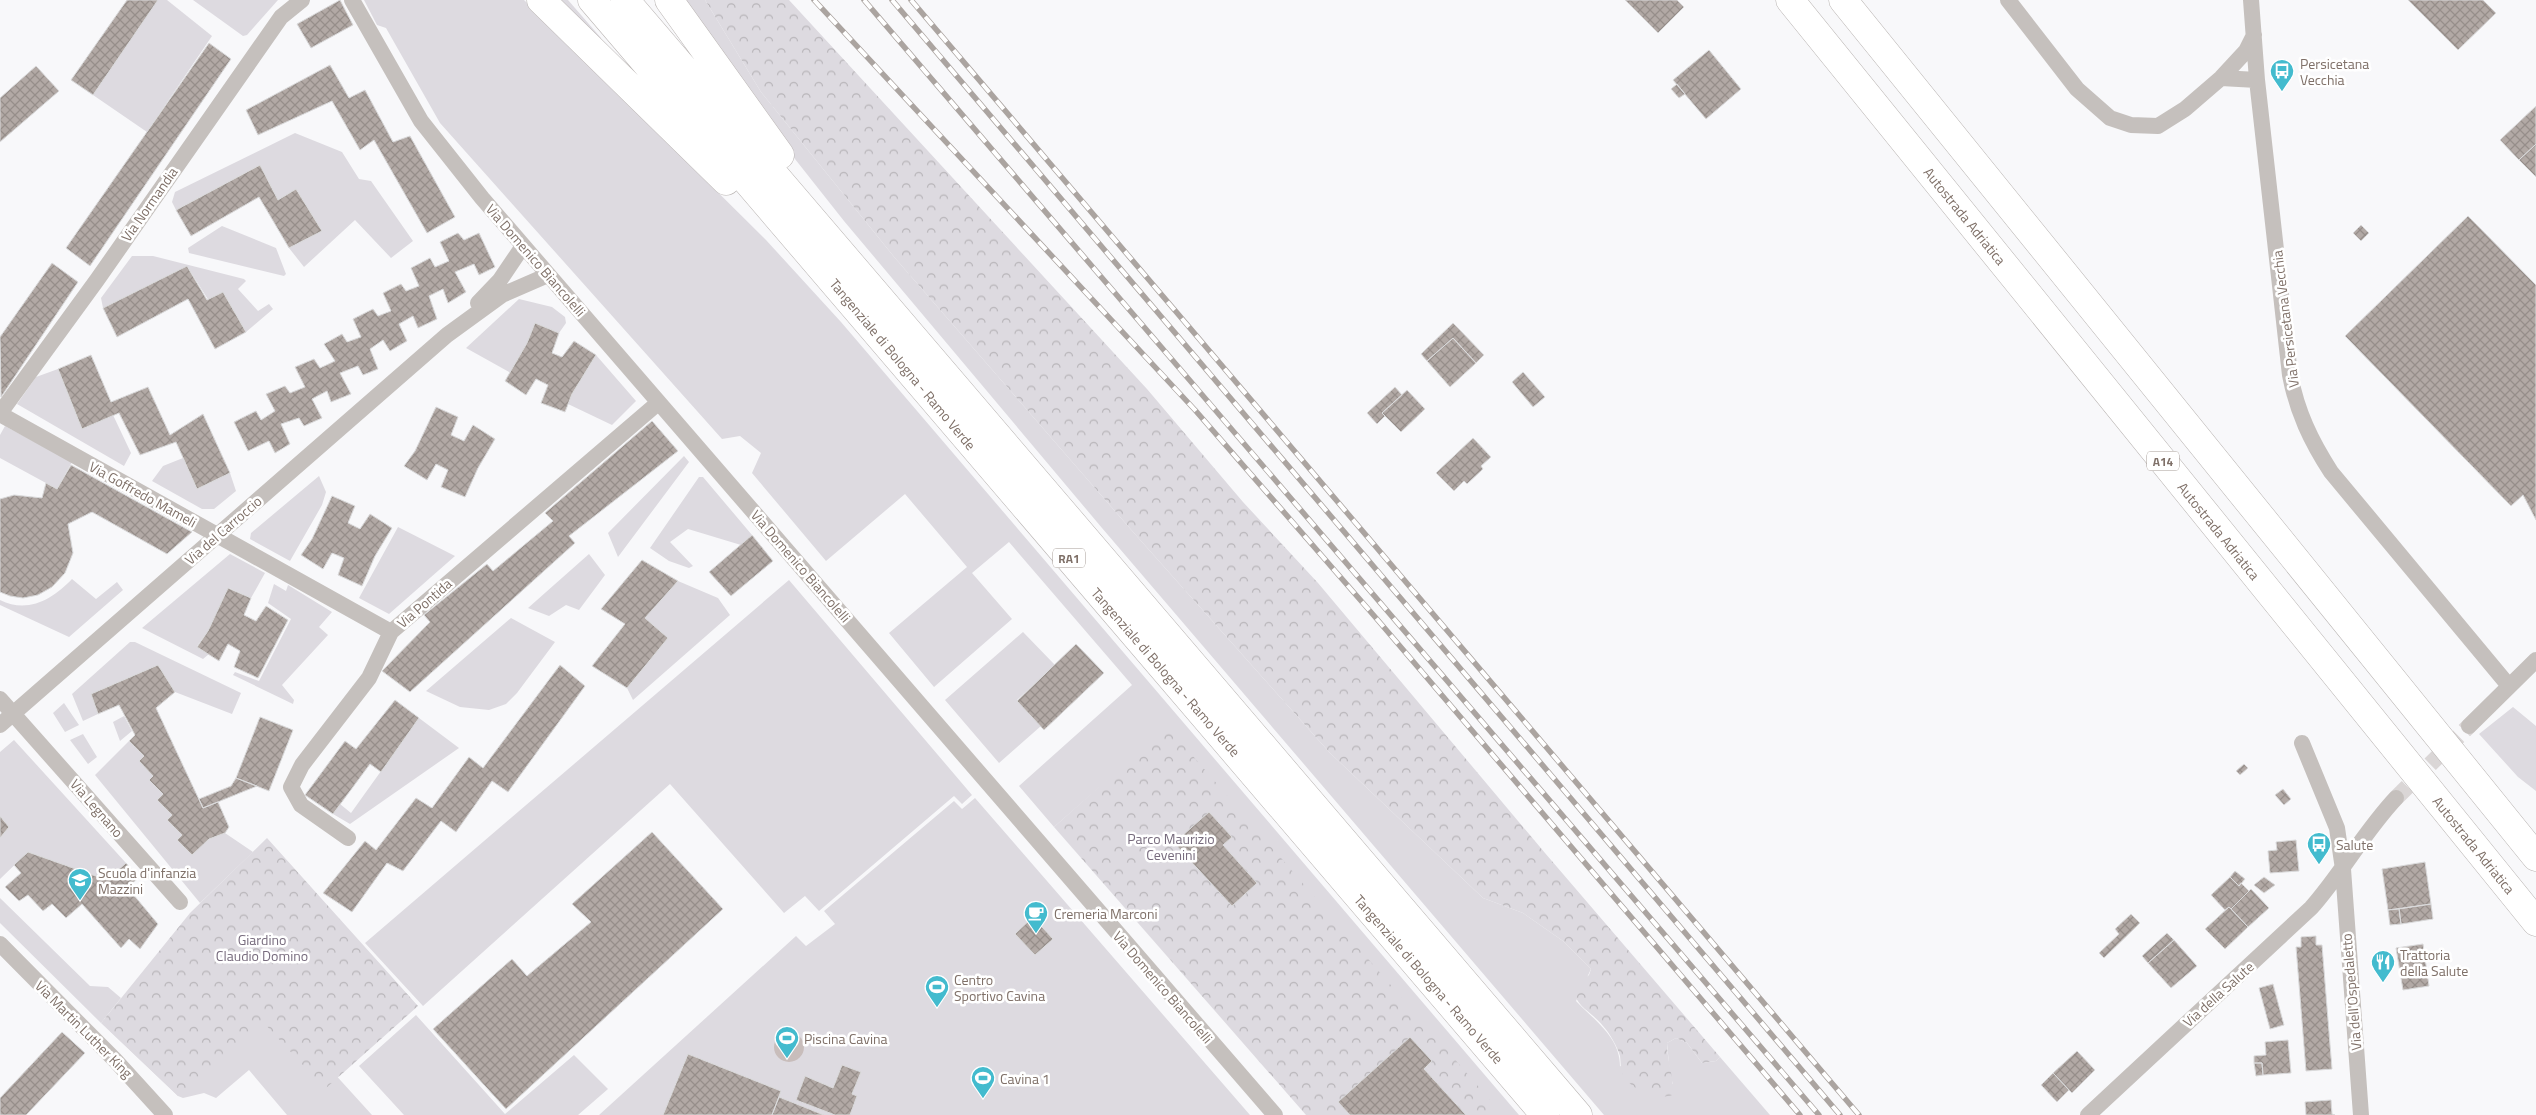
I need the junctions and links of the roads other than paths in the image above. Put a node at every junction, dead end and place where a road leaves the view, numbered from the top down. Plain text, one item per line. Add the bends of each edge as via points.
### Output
1 (302, 0) edge
2 (352, 0) edge
3 (541, 0) edge
4 (592, 0) edge
5 (625, 0) edge
6 (669, 0) edge
7 (1790, 0) edge
8 (1843, 0) edge
9 (2008, 0) edge
10 (2251, 0) edge
11 (2254, 35) junction
12 (2221, 78) junction
13 (2257, 80) junction
14 (523, 246) junction
15 (548, 275) junction
16 (447, 335) junction
17 (880, 336) junction
18 (923, 347) junction
19 (658, 403) junction
20 (0, 413) edge
21 (217, 535) junction
22 (391, 632) junction
23 (2536, 660) edge
24 (2509, 686) junction
25 (0, 699) edge
26 (14, 714) junction
27 (0, 726) edge
28 (2469, 726) tunnel mouth
29 (2302, 743) dead end
30 (2396, 798) tunnel mouth
31 (348, 838) dead end
32 (2536, 857) edge
33 (2343, 869) junction
34 (180, 902) dead end
35 (2536, 922) edge
36 (0, 944) edge
37 (166, 1115) edge
38 (1275, 1115) edge
39 (1545, 1115) edge
40 (1578, 1115) edge
41 (2088, 1115) edge
42 (2361, 1115) edge

1 - 20 street, Via Normandia via 280,17
2 - 14 street, Via Domenico Biancolelli via 426,128
3 - 17 highway
4 - 17 highway, Tangenziale di Bologna - Ramo Verde / RA1
5 - 18 highway, Tangenziale di Bologna - Ramo Verde / RA1
6 - 18 highway via 785,163
7 - 35 highway, Autostrada Adriatica / A14
8 - 32 highway
9 - 12 street via 2077,89 2110,118 2131,125 2158,126 2185,109
10 - 11 street, Via Persicetana Vecchia
11 - 12 street via 2246,51
11 - 13 street, Via Persicetana Vecchia
12 - 13 street
13 - 24 street, Via Persicetana Vecchia via 2295,403 2331,472
14 - 15 street, Via Domenico Biancolelli
14 - 16 street, Via del Carroccio via 500,280
15 - 16 street, Via del Carroccio via 502,295
15 - 19 street, Via Domenico Biancolelli
16 - 21 street, Via del Carroccio
17 - 39 highway, Tangenziale di Bologna - Ramo Verde / RA1
18 - 40 highway, Tangenziale di Bologna - Ramo Verde / RA1
19 - 22 street, Via Pontida
19 - 38 street, Via Domenico Biancolelli
20 - 21 street, Via Goffredo Mameli
21 - 22 street, Via Goffredo Mameli
21 - 26 street, Via del Carroccio
22 - 31 street, Via Pontida via 369,678 302,764 291,787 301,805
23 - 24 street
24 - 28 street
25 - 26 street, Via Legnano
26 - 27 street, Via del Carroccio
26 - 34 street, Via Legnano
29 - 33 street via 2337,828
30 - 33 street, Via della Salute via 2367,832
33 - 41 street, Via della Salute via 2295,924
33 - 42 street, Via dell'Ospedaletto
36 - 37 street, Via Martin Luther King

